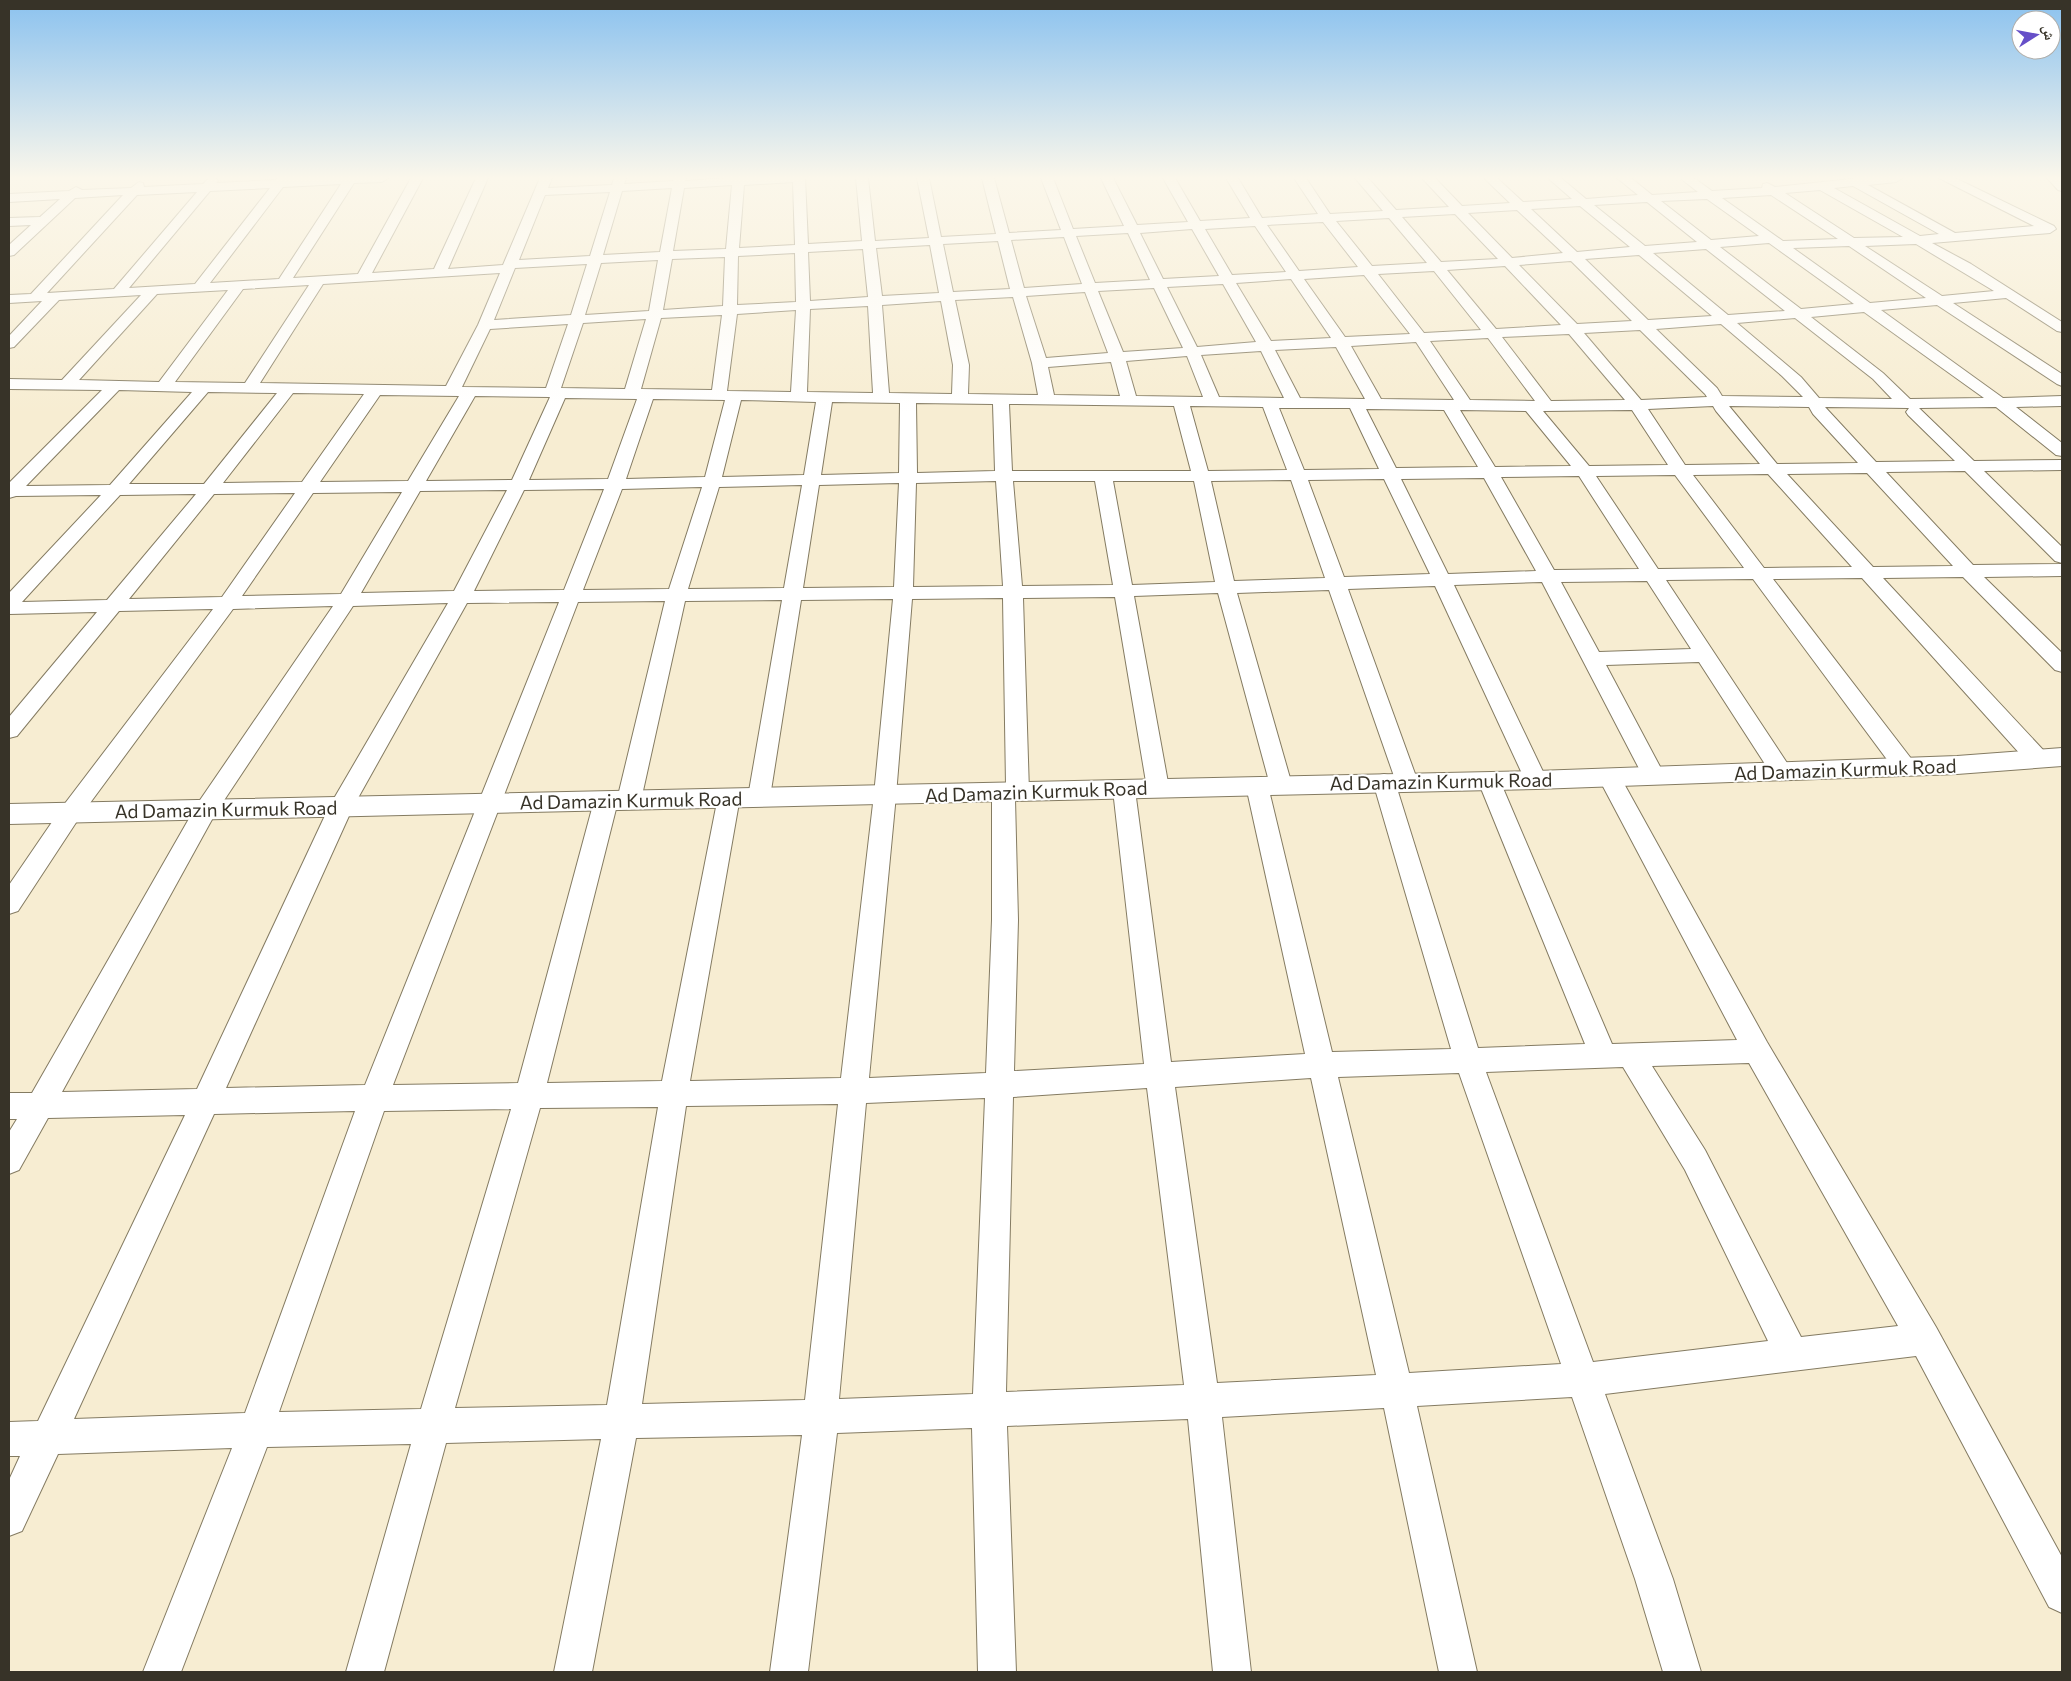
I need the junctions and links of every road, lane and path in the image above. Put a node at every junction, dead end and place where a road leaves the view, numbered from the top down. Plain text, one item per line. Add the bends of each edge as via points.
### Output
1 (73, 256) edge
2 (148, 256) edge
3 (223, 256) edge
4 (300, 256) edge
5 (375, 256) edge
6 (446, 256) edge
7 (512, 256) edge
8 (654, 256) edge
9 (664, 256) edge
10 (732, 256) edge
11 (802, 256) edge
12 (870, 256) edge
13 (938, 256) edge
14 (1008, 256) edge
15 (1077, 256) edge
16 (1144, 256) edge
17 (1213, 256) edge
18 (1283, 256) edge
19 (1358, 256) edge
20 (1430, 256) edge
21 (1504, 256) edge
22 (1569, 256) edge
23 (1574, 256) edge
24 (1650, 256) edge
25 (1723, 256) edge
26 (1796, 256) edge
27 (1870, 256) edge
28 (1949, 256) edge
29 (595, 259) junction
30 (1509, 262) junction
31 (508, 266) junction
32 (1438, 266) junction
33 (1369, 270) junction
34 (439, 273) junction
35 (1296, 274) junction
36 (363, 278) junction
37 (1226, 278) junction
38 (319, 280) junction
39 (283, 283) junction
40 (1157, 283) junction
41 (239, 285) junction
42 (200, 287) junction
43 (1089, 287) junction
44 (153, 290) junction
45 (1018, 291) junction
46 (118, 292) junction
47 (2008, 294) junction
48 (55, 296) junction
49 (946, 296) junction
50 (35, 297) junction
51 (9, 299) edge
52 (875, 300) junction
53 (1938, 300) junction
54 (803, 305) junction
55 (1864, 306) junction
56 (730, 310) junction
57 (655, 314) junction
58 (1797, 314) junction
59 (577, 319) junction
60 (1726, 319) junction
61 (486, 325) junction
62 (1645, 325) junction
63 (2062, 328) edge
64 (1573, 329) junction
65 (1493, 332) junction
66 (1420, 337) junction
67 (1341, 342) junction
68 (9, 344) edge
69 (1266, 346) junction
70 (1192, 351) junction
71 (1116, 357) junction
72 (1040, 363) junction
73 (2062, 381) edge
74 (9, 384) edge
75 (27, 384) junction
76 (67, 384) junction
77 (116, 385) junction
78 (164, 386) junction
79 (204, 386) junction
80 (250, 387) junction
81 (289, 388) junction
82 (376, 389) junction
83 (461, 390) junction
84 (556, 392) junction
85 (640, 393) junction
86 (727, 395) junction
87 (799, 396) junction
88 (825, 397) junction
89 (881, 398) junction
90 (908, 398) junction
91 (960, 398) junction
92 (999, 399) junction
93 (9, 400) edge
94 (1047, 400) junction
95 (1129, 401) junction
96 (2062, 401) edge
97 (1181, 402) junction
98 (1213, 402) junction
99 (1269, 403) junction
100 (1294, 403) junction
101 (1356, 404) junction
102 (1376, 404) junction
103 (1719, 404) junction
104 (1457, 405) junction
105 (1539, 406) junction
106 (1637, 406) junction
107 (1818, 407) junction
108 (2006, 407) junction
109 (1910, 408) junction
110 (2062, 410) edge
111 (2062, 451) edge
112 (2062, 465) edge
113 (1969, 466) junction
114 (1872, 468) junction
115 (1773, 469) junction
116 (1680, 470) junction
117 (1585, 472) junction
118 (1491, 473) junction
119 (1392, 474) junction
120 (1103, 475) junction
121 (1298, 475) junction
122 (1004, 476) junction
123 (1201, 476) junction
124 (908, 478) junction
125 (812, 480) junction
126 (712, 482) junction
127 (615, 484) junction
128 (518, 485) junction
129 (415, 487) junction
130 (210, 488) junction
131 (309, 488) junction
132 (116, 489) junction
133 (9, 492) edge
134 (2062, 557) edge
135 (2062, 570) edge
136 (1867, 572) junction
137 (1969, 572) junction
138 (1654, 574) junction
139 (1759, 574) junction
140 (1548, 576) junction
141 (1442, 580) junction
142 (1336, 584) junction
143 (1226, 588) junction
144 (1013, 591) junction
145 (1122, 591) junction
146 (903, 592) junction
147 (793, 595) junction
148 (676, 596) junction
149 (461, 597) junction
150 (570, 597) junction
151 (348, 599) junction
152 (228, 602) junction
153 (9, 604) edge
154 (113, 604) junction
155 (9, 608) edge
156 (1706, 655) junction
157 (1592, 659) junction
158 (2062, 665) edge
159 (9, 732) edge
160 (2050, 758) edge
161 (1905, 767) junction
162 (1782, 772) junction
163 (1654, 776) junction
164 (1609, 777) junction
165 (1489, 780) junction
166 (1536, 780) junction
167 (1395, 782) junction
168 (1269, 785) junction
169 (1158, 788) junction
170 (1124, 790) junction
171 (1010, 792) junction
172 (885, 795) junction
173 (729, 797) junction
174 (759, 797) junction
175 (618, 800) junction
176 (491, 802) junction
177 (341, 807) junction
178 (206, 809) junction
179 (70, 812) junction
180 (9, 814) edge
181 (9, 904) edge
182 (1757, 1051) junction
183 (1617, 1056) junction
184 (1468, 1060) junction
185 (1323, 1065) junction
186 (1159, 1075) junction
187 (1000, 1085) junction
188 (854, 1091) junction
189 (674, 1094) junction
190 (529, 1096) junction
191 (374, 1098) junction
192 (207, 1102) junction
193 (38, 1105) junction
194 (9, 1106) edge
195 (9, 1160) edge
196 (1924, 1339) junction
197 (1792, 1355) junction
198 (1583, 1380) junction
199 (1397, 1391) junction
200 (1203, 1401) junction
201 (989, 1411) junction
202 (822, 1417) junction
203 (622, 1420) junction
204 (432, 1426) junction
205 (256, 1430) junction
206 (47, 1438) junction
207 (9, 1439) edge
208 (9, 1518) edge
209 (2062, 1594) edge
210 (162, 1672) edge
211 (365, 1672) edge
212 (573, 1672) edge
213 (789, 1672) edge
214 (997, 1672) edge
215 (1232, 1672) edge
216 (1458, 1672) edge
217 (1682, 1672) edge

1 - 50 street
2 - 46 street
3 - 42 street
4 - 39 street
5 - 36 street
6 - 34 street
7 - 31 street
8 - 29 street
9 - 57 street
10 - 56 street
11 - 54 street
12 - 52 street
13 - 49 street
14 - 45 street
15 - 43 street
16 - 40 street
17 - 37 street
18 - 35 street
19 - 33 street
20 - 32 street
21 - 30 street
22 - 30 street
23 - 62 street
24 - 60 street
25 - 58 street
26 - 55 street
27 - 53 street
28 - 47 street
29 - 31 street
29 - 59 street
30 - 32 street
30 - 64 street
31 - 34 street
31 - 61 street
32 - 33 street
32 - 65 street
33 - 35 street
33 - 66 street
34 - 36 street
35 - 37 street
35 - 67 street
36 - 38 street
37 - 40 street
37 - 69 street
38 - 39 street
38 - 80 street
39 - 41 street
40 - 43 street
40 - 70 street
41 - 42 street
41 - 78 street
42 - 44 street
43 - 45 street
43 - 71 street
44 - 46 street
44 - 76 street
45 - 49 street
45 - 72 street
46 - 48 street
47 - 53 street
47 - 63 street
48 - 50 street
48 - 68 street
49 - 52 street
49 - 91 street via 961,365
50 - 51 street
52 - 54 street
52 - 89 street
53 - 55 street
53 - 73 street
54 - 56 street
54 - 87 street
55 - 58 street
55 - 108 street
56 - 57 street
56 - 86 street
57 - 59 street
57 - 85 street
58 - 60 street
58 - 109 street via 1878,376
59 - 61 street
59 - 84 street
60 - 62 street
60 - 107 street via 1798,384
61 - 83 street
62 - 64 street
62 - 103 street via 1711,391
64 - 65 street
64 - 106 street
65 - 66 street
65 - 105 street
66 - 67 street
66 - 104 street
67 - 69 street
67 - 102 street
69 - 70 street
69 - 100 street
70 - 71 street
70 - 98 street
71 - 72 street
71 - 95 street
72 - 94 street
74 - 75 street
75 - 76 street
75 - 93 street
76 - 77 street
77 - 78 street
77 - 133 street
78 - 79 street
79 - 80 street
79 - 132 street
80 - 81 street
81 - 82 street
81 - 130 street
82 - 83 street
82 - 131 street
83 - 84 street
83 - 129 street
84 - 85 street
84 - 128 street
85 - 86 street
85 - 127 street
86 - 87 street
86 - 126 street
87 - 88 street
88 - 89 street
88 - 125 street
89 - 90 street
90 - 91 street
90 - 124 street
91 - 92 street
92 - 94 street
92 - 122 street
94 - 95 street
95 - 97 street
96 - 108 street
97 - 98 street
97 - 123 street
98 - 99 street
99 - 100 street
99 - 121 street
100 - 101 street
101 - 102 street
101 - 119 street
102 - 104 street
103 - 106 street
103 - 107 street
103 - 115 street
104 - 105 street
104 - 118 street
105 - 106 street
105 - 117 street
106 - 116 street
107 - 109 street
107 - 114 street
108 - 109 street
108 - 110 street
108 - 111 street
109 - 113 street
112 - 113 street
113 - 114 street
113 - 134 street
114 - 115 street
114 - 137 street
115 - 116 street
115 - 136 street
116 - 117 street
116 - 139 street
117 - 118 street
117 - 138 street
118 - 119 street
118 - 140 street
119 - 121 street
119 - 141 street
120 - 122 street
120 - 123 street
120 - 145 street
121 - 123 street
121 - 142 street
122 - 124 street
122 - 144 street
123 - 143 street
124 - 125 street
124 - 146 street
125 - 126 street
125 - 147 street
126 - 127 street
126 - 148 street
127 - 128 street
127 - 150 street
128 - 129 street
128 - 149 street
129 - 131 street
129 - 151 street
130 - 131 street
130 - 132 street
130 - 154 street
131 - 152 street
132 - 133 street
132 - 153 street
135 - 137 street
136 - 137 street
136 - 139 street
136 - 160 street
137 - 158 street
138 - 139 street
138 - 140 street
138 - 156 street
139 - 161 street
140 - 141 street
140 - 157 street
141 - 142 street
141 - 166 street
142 - 143 street
142 - 167 street
143 - 145 street
143 - 168 street
144 - 145 street
144 - 146 street
144 - 171 street
145 - 169 street
146 - 147 street
146 - 172 street
147 - 148 street
147 - 174 street
148 - 150 street
148 - 175 street
149 - 150 street
149 - 151 street
149 - 177 street
150 - 176 street
151 - 152 street
151 - 178 street
152 - 154 street
152 - 179 street
154 - 155 street
154 - 159 street
156 - 157 street
156 - 162 street
157 - 163 street
160 - 161 highway, Ad Damazin Kurmuk Road
161 - 162 highway, Ad Damazin Kurmuk Road
162 - 163 highway, Ad Damazin Kurmuk Road
163 - 164 highway, Ad Damazin Kurmuk Road
164 - 166 highway, Ad Damazin Kurmuk Road
164 - 182 street
165 - 166 highway, Ad Damazin Kurmuk Road
165 - 167 highway, Ad Damazin Kurmuk Road
165 - 183 street
167 - 168 highway, Ad Damazin Kurmuk Road
167 - 184 street
168 - 169 highway, Ad Damazin Kurmuk Road
168 - 185 street
169 - 170 highway, Ad Damazin Kurmuk Road
170 - 171 highway, Ad Damazin Kurmuk Road
170 - 186 street
171 - 172 highway, Ad Damazin Kurmuk Road
171 - 187 street
172 - 174 highway, Ad Damazin Kurmuk Road
172 - 188 street
173 - 174 highway, Ad Damazin Kurmuk Road
173 - 175 highway, Ad Damazin Kurmuk Road
173 - 189 street
175 - 176 highway, Ad Damazin Kurmuk Road
175 - 190 street
176 - 177 highway, Ad Damazin Kurmuk Road
176 - 191 street
177 - 178 highway, Ad Damazin Kurmuk Road
177 - 192 street
178 - 179 highway, Ad Damazin Kurmuk Road
178 - 193 street
179 - 180 highway, Ad Damazin Kurmuk Road
179 - 181 street
182 - 183 street
182 - 196 street
183 - 184 street
183 - 197 street via 1695,1160
184 - 185 street
184 - 198 street
185 - 186 street
185 - 199 street
186 - 187 street
186 - 200 street
187 - 188 street
187 - 201 street
188 - 189 street
188 - 202 street via 822,1387
189 - 190 street
189 - 203 street
190 - 191 street
190 - 204 street
191 - 192 street
191 - 205 street
192 - 193 street
192 - 206 street
193 - 194 street
193 - 195 street
196 - 197 street
196 - 209 street
197 - 198 street
198 - 199 street
198 - 217 street via 1654,1579
199 - 200 street
199 - 216 street
200 - 201 street
200 - 215 street
201 - 202 street
201 - 214 street
202 - 203 street
202 - 213 street
203 - 204 street
203 - 212 street
204 - 205 street
204 - 211 street
205 - 206 street
205 - 210 street
206 - 207 street
206 - 208 street

